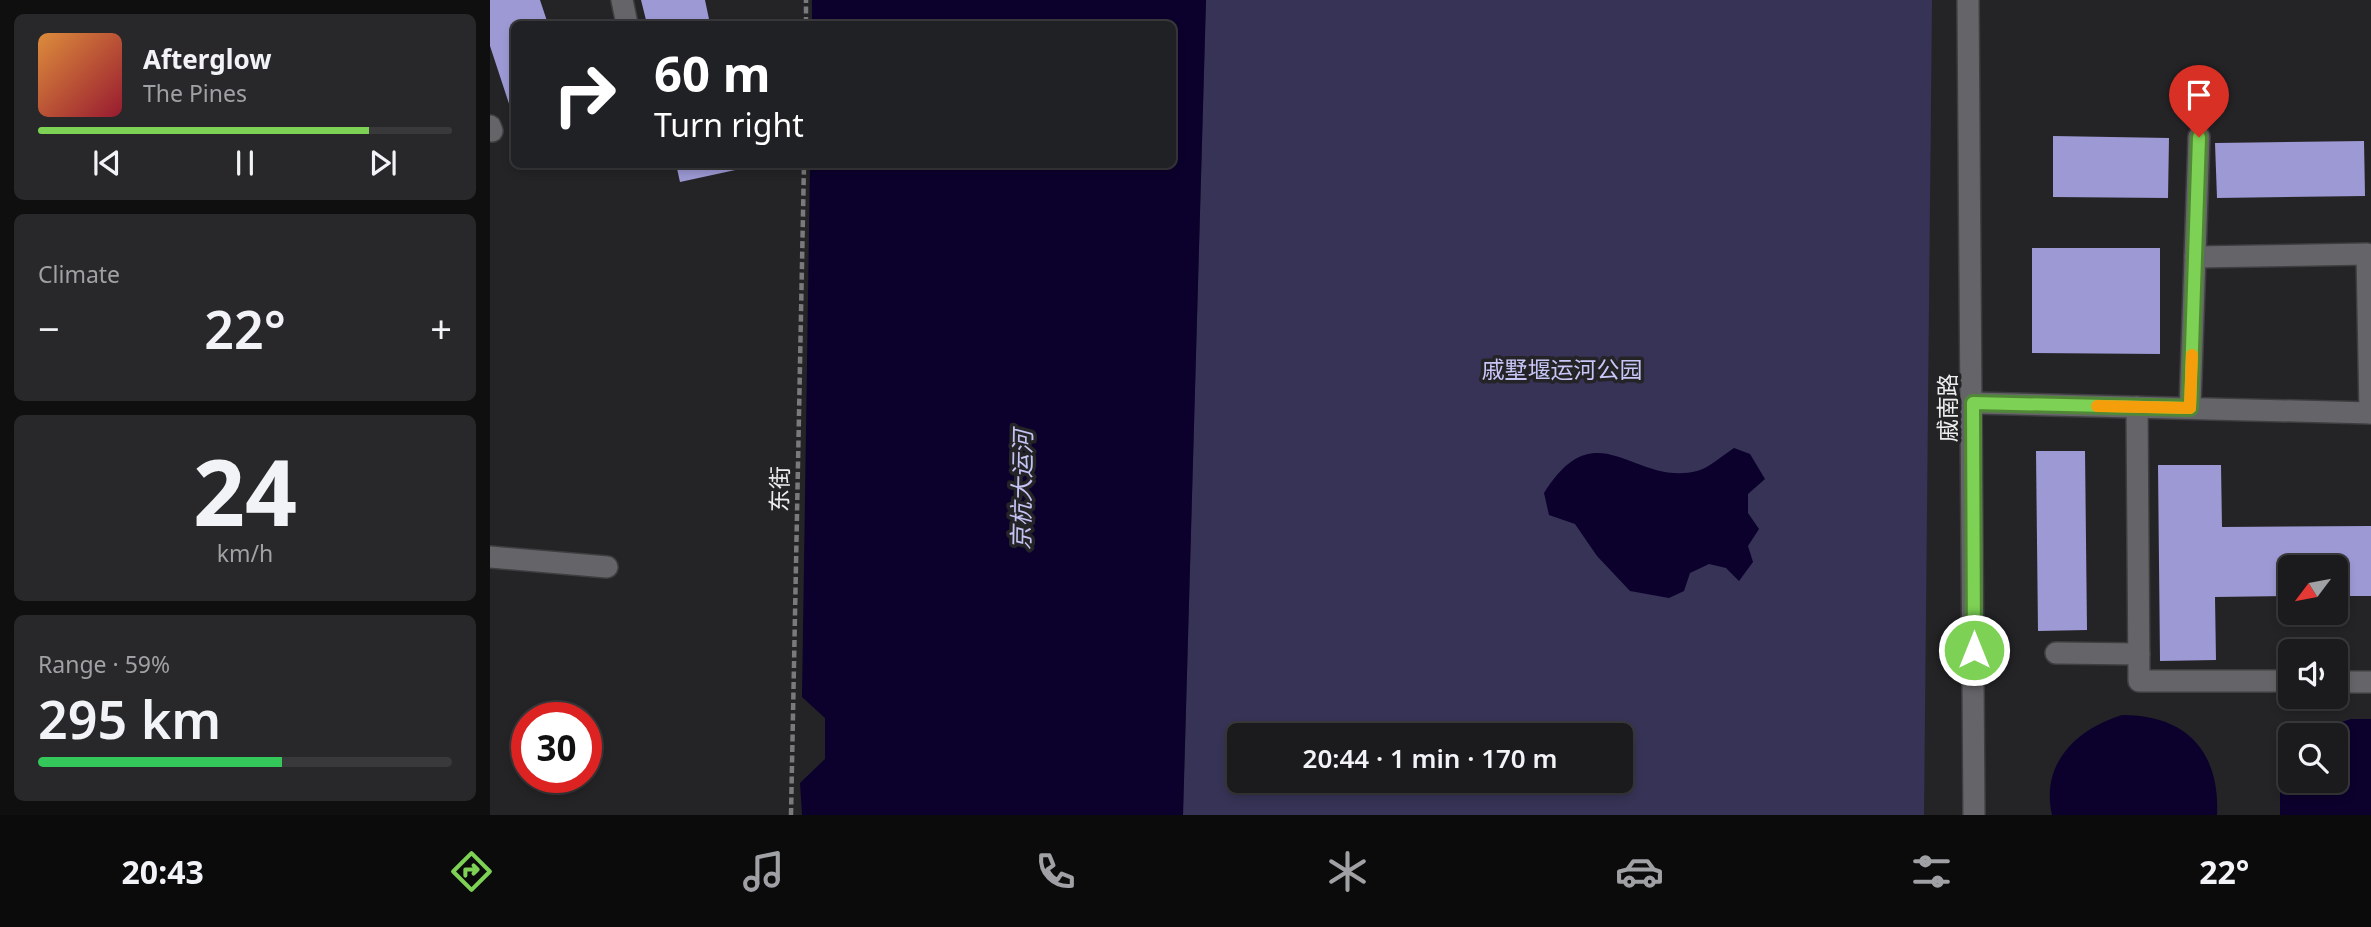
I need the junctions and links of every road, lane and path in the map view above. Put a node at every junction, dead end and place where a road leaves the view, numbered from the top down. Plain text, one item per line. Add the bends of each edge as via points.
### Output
1 (622, 0) edge
2 (806, 0) edge
3 (1968, 0) edge
4 (626, 21) edge
5 (806, 21) edge
6 (2199, 137) dead end
7 (804, 168) edge
8 (2195, 257) junction
9 (1973, 403) junction
10 (2137, 407) junction
11 (2190, 408) junction
12 (2370, 413) edge
13 (490, 557) edge
14 (607, 567) dead end
15 (2056, 653) dead end
16 (2139, 654) junction
17 (2278, 681) edge
18 (2348, 682) edge
19 (2371, 682) edge
20 (791, 815) edge
21 (1974, 815) edge

1 - 4 street
2 - 5 path
3 - 9 street, 戚南路
6 - 8 street
7 - 20 path, 东街
8 - 11 street
8 - 12 street via 2367,254
9 - 10 street
9 - 21 street, 戚南路
10 - 11 street
10 - 16 street
11 - 12 street
13 - 14 street
15 - 16 street
16 - 17 street via 2139,681
18 - 19 street

